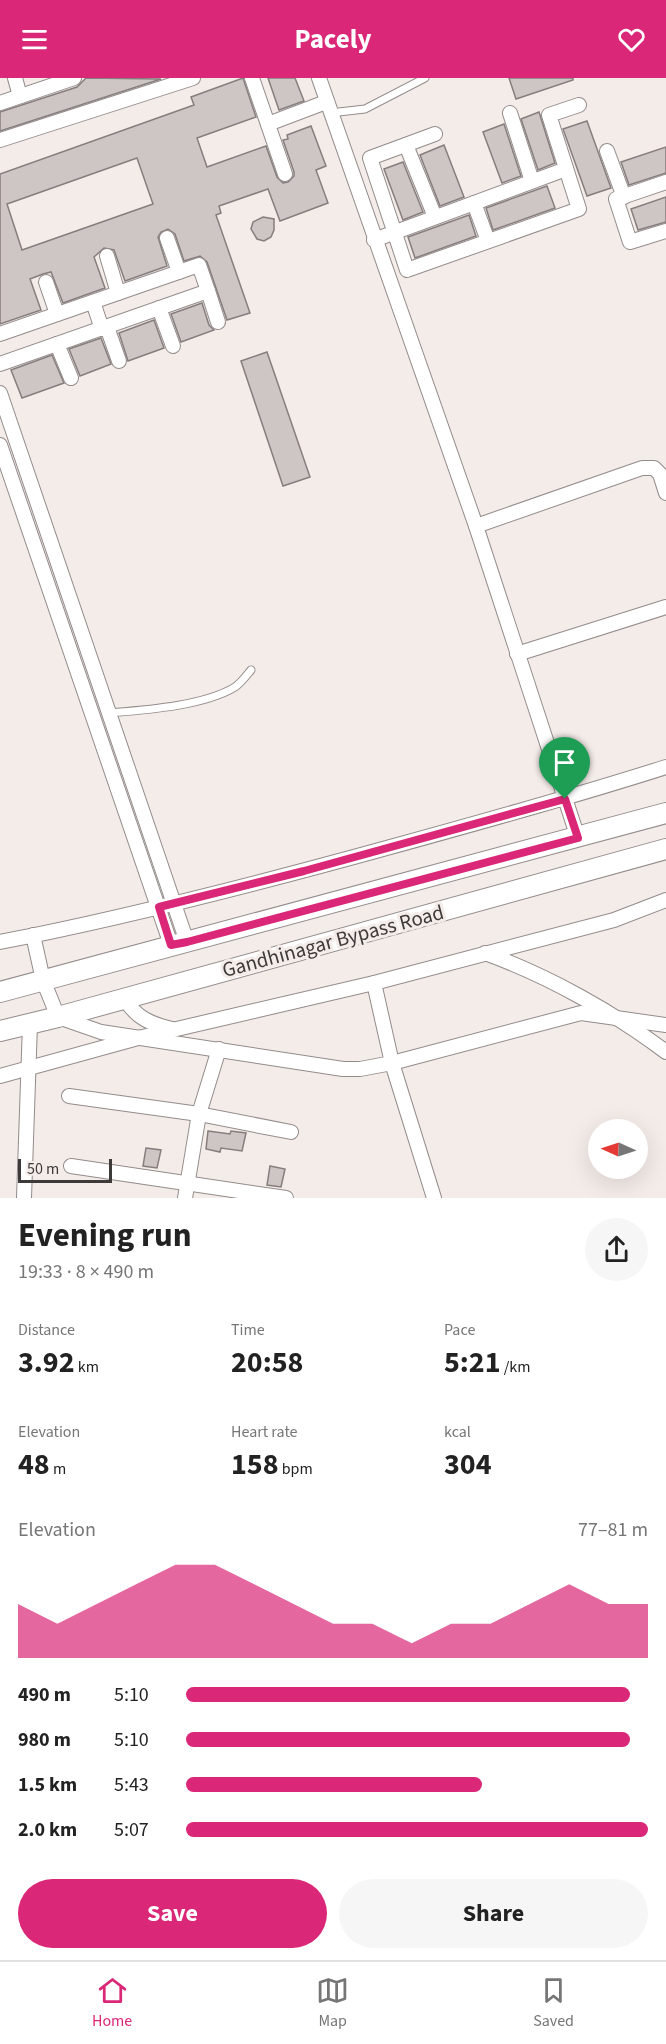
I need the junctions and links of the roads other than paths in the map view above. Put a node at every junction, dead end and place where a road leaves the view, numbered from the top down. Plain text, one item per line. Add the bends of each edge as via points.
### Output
1 (15, 78) edge
2 (74, 78) edge
3 (193, 78) edge
4 (252, 78) edge
5 (319, 78) edge
6 (425, 78) edge
7 (173, 81) edge
8 (20, 96) junction
9 (0, 103) edge
10 (579, 105) dead end
11 (328, 108) junction
12 (510, 113) dead end
13 (268, 124) junction
14 (435, 134) dead end
15 (0, 140) edge
16 (406, 145) junction
17 (608, 152) dead end
18 (566, 168) junction
19 (285, 174) dead end
20 (532, 181) junction
21 (666, 182) edge
22 (624, 197) junction
23 (474, 203) junction
24 (435, 217) junction
25 (666, 231) edge
26 (395, 232) junction
27 (167, 238) dead end
28 (374, 240) junction
29 (488, 241) junction
30 (107, 256) dead end
31 (179, 272) junction
32 (46, 282) dead end
33 (208, 291) junction
34 (118, 293) junction
35 (93, 302) junction
36 (159, 308) junction
37 (57, 314) junction
38 (218, 322) dead end
39 (104, 328) junction
40 (0, 334) edge
41 (57, 344) junction
42 (173, 346) dead end
43 (119, 361) dead end
44 (0, 364) edge
45 (71, 378) dead end
46 (0, 393) edge
47 (0, 445) edge
48 (666, 494) edge
49 (476, 526) junction
50 (666, 607) edge
51 (517, 654) junction
52 (251, 670) dead end
53 (109, 713) junction
54 (666, 767) edge
55 (565, 799) junction
56 (666, 813) edge
57 (578, 838) junction
58 (666, 849) edge
59 (666, 900) edge
60 (174, 904) junction
61 (159, 907) junction
62 (33, 935) junction
63 (0, 942) edge
64 (179, 943) junction
65 (485, 953) junction
66 (43, 980) junction
67 (374, 983) junction
68 (0, 992) edge
69 (125, 999) junction
70 (58, 1017) junction
71 (617, 1020) junction
72 (30, 1024) junction
73 (666, 1025) edge
74 (177, 1030) junction
75 (0, 1031) edge
76 (138, 1038) junction
77 (219, 1049) junction
78 (666, 1052) edge
79 (392, 1063) junction
80 (29, 1068) junction
81 (0, 1076) edge
82 (69, 1096) dead end
83 (199, 1114) junction
84 (291, 1132) dead end
85 (71, 1166) dead end
86 (187, 1182) junction
87 (24, 1198) edge
88 (185, 1198) edge
89 (286, 1198) edge
90 (434, 1198) edge

1 - 8 street
2 - 8 street
3 - 7 street
4 - 13 street
5 - 11 street
6 - 11 lane via 366,108
7 - 15 street
8 - 9 street
10 - 18 street via 549,115
11 - 13 street
11 - 28 street
12 - 20 street
13 - 19 street
14 - 16 street
16 - 24 street
16 - 26 street via 370,158
17 - 22 street
18 - 20 street
18 - 29 street via 579,209
20 - 23 street
21 - 22 street
22 - 25 street via 616,199 630,242
23 - 24 street
23 - 29 street
24 - 26 street
26 - 28 street
26 - 29 street via 407,270
27 - 31 street
28 - 49 street
30 - 34 street
31 - 33 street via 199,265
31 - 34 street
32 - 37 street
33 - 36 street
33 - 38 street
34 - 35 street
35 - 37 street
35 - 39 street
36 - 39 street
36 - 42 street
37 - 40 street
39 - 41 street
39 - 43 street
41 - 44 street
41 - 45 street
46 - 53 street
47 - 61 street
48 - 49 street via 660,474 654,468 642,468
49 - 51 street
50 - 51 street
51 - 55 street
52 - 53 lane via 237,686 213,696
53 - 60 street
54 - 55 street
55 - 57 street
55 - 60 street
56 - 57 main road, Gandhinagar Bypass Road
57 - 64 main road, Gandhinagar Bypass Road
58 - 69 main road, Gandhinagar Bypass Road
59 - 65 street via 614,920
60 - 61 street
60 - 64 street
61 - 62 street
61 - 64 street
62 - 63 street
62 - 66 street
64 - 66 main road, Gandhinagar Bypass Road
65 - 67 street
65 - 71 street via 538,974
66 - 68 main road, Gandhinagar Bypass Road
66 - 70 street
67 - 74 street
67 - 79 street
69 - 70 main road, Gandhinagar Bypass Road
69 - 74 street via 132,1011 151,1024
70 - 72 main road, Gandhinagar Bypass Road
70 - 76 street via 101,1032
71 - 73 street
71 - 78 street
71 - 79 street via 572,1015
72 - 75 main road, Gandhinagar Bypass Road
72 - 80 street
74 - 76 street
76 - 77 street
76 - 80 street
77 - 79 street via 344,1069
77 - 83 street
79 - 90 street
80 - 81 street
80 - 87 street
82 - 83 street
83 - 84 street
83 - 86 street
85 - 86 street
86 - 88 street
86 - 89 street

